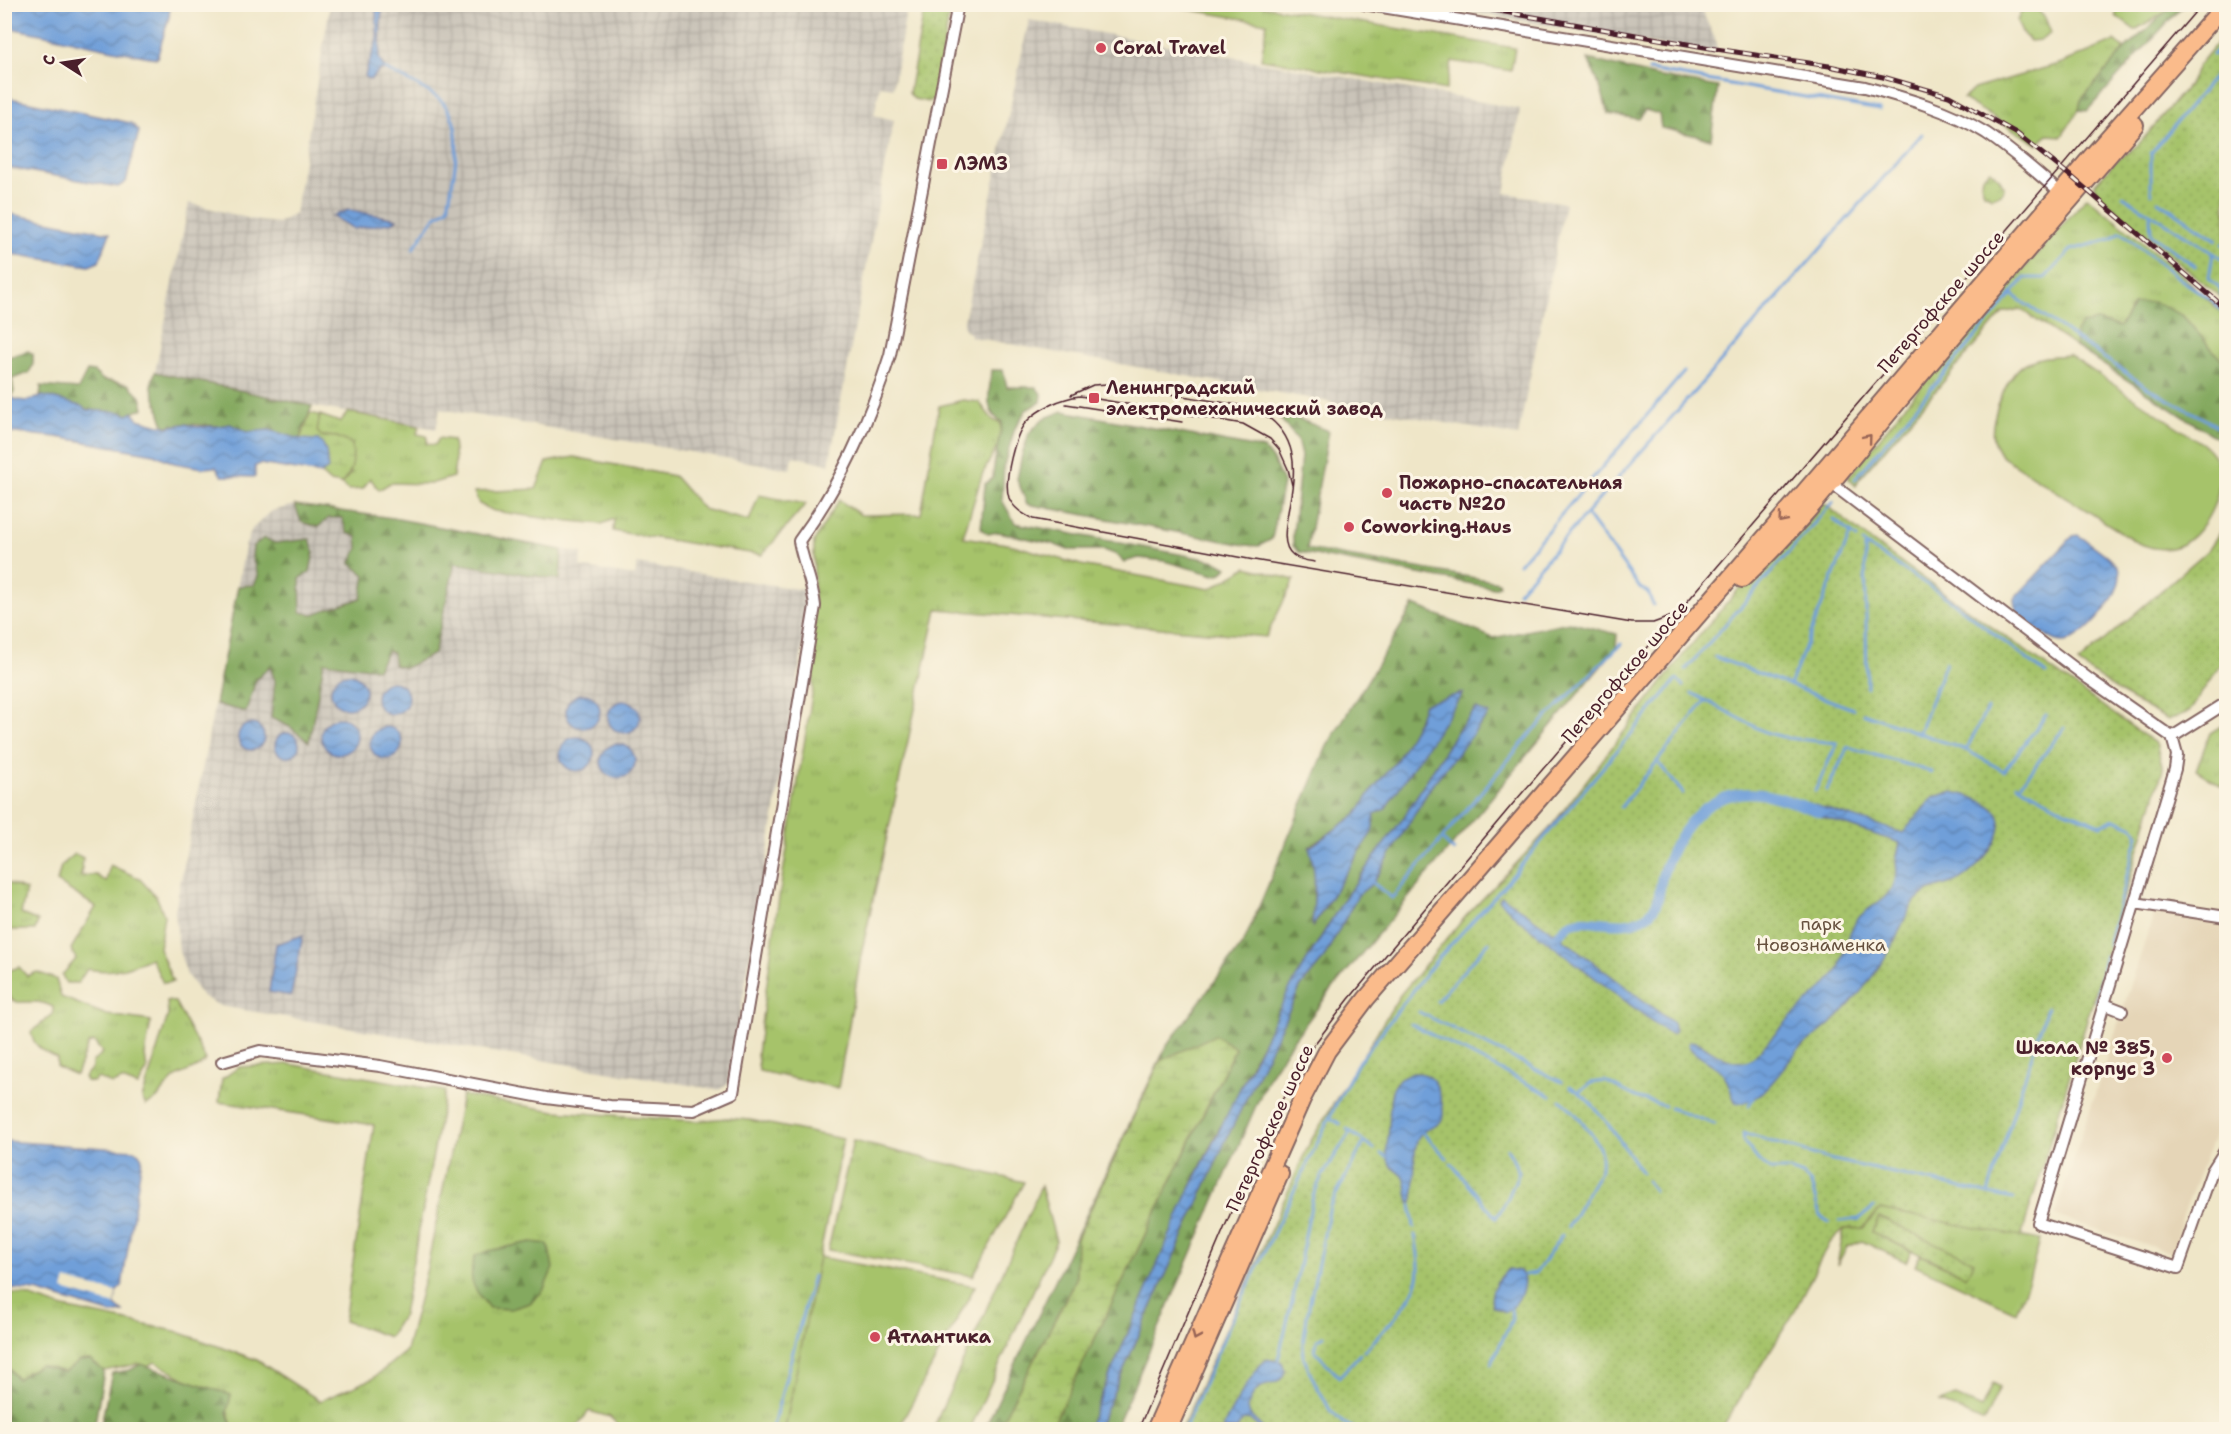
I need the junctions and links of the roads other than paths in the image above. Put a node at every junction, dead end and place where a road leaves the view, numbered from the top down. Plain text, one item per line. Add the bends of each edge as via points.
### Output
1 (958, 4) edge
2 (1364, 4) edge
3 (2226, 4) edge
4 (2226, 20) edge
5 (2065, 197) junction
6 (1826, 479) junction
7 (2226, 703) edge
8 (2172, 737) junction
9 (2135, 903) junction
10 (2226, 917) edge
11 (2104, 1004) junction
12 (2122, 1011) dead end
13 (222, 1062) dead end
14 (2226, 1149) edge
15 (1155, 1430) edge
16 (1168, 1430) edge

1 - 13 street via 890,355 847,461 799,542 815,606 734,1093 694,1110 610,1106 546,1098 380,1066 260,1051
2 - 5 street via 1865,87 1923,104 1967,123 2011,151
3 - 5 main road, Петергофское шоссе
4 - 5 main road, Петергофское шоссе
5 - 6 main road, Петергофское шоссе
6 - 8 street via 2089,679
6 -> 15 main road, Петергофское шоссе via 1336,1037 1302,1099
6 - 16 main road, Петергофское шоссе via 1767,556 1742,579 1338,1053 1309,1108
7 - 8 street
8 - 9 street via 2177,755 2175,769
9 - 10 street
9 - 11 street
11 - 12 street
11 - 14 street via 2038,1223 2178,1268 2212,1172

